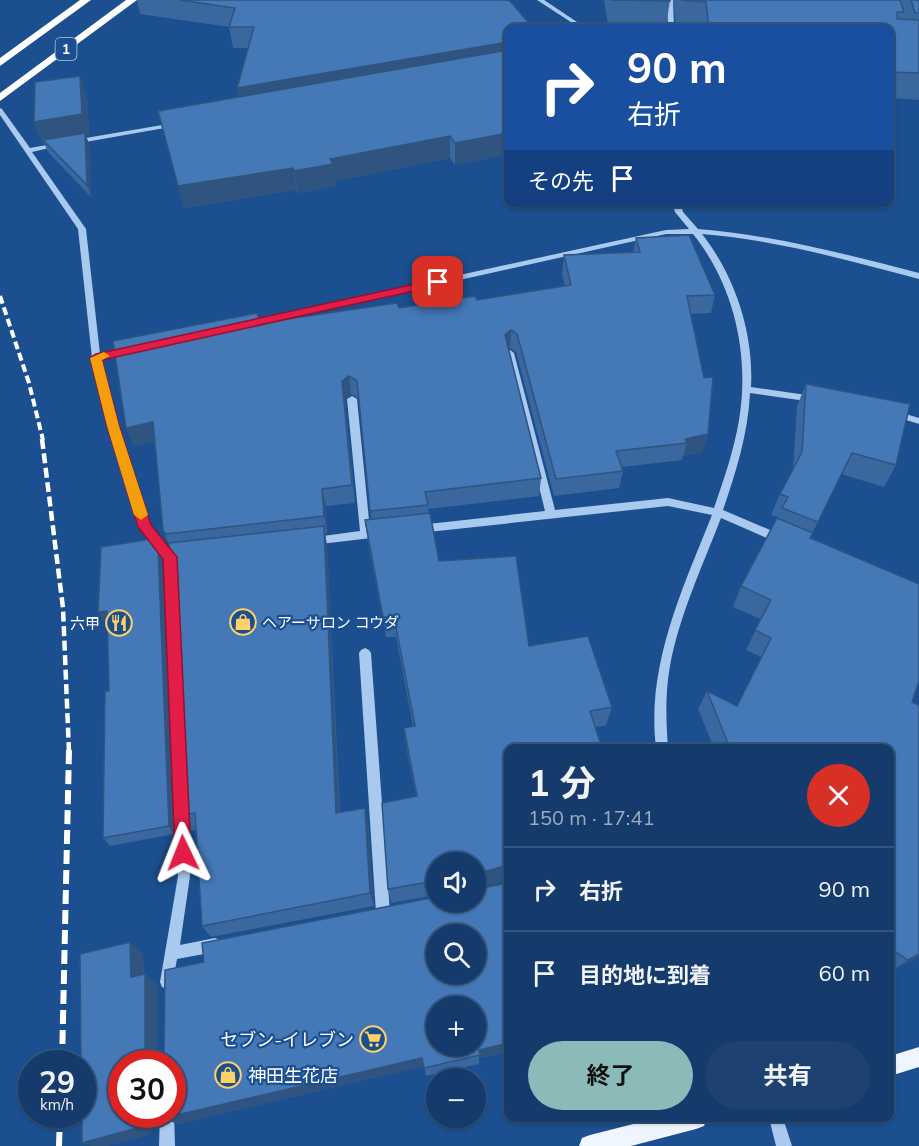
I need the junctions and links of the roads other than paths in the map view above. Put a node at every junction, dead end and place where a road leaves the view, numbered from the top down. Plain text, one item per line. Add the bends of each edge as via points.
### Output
1 (86, 0) edge
2 (132, 0) edge
3 (540, 0) edge
4 (670, 0) edge
5 (577, 24) edge
6 (671, 24) edge
7 (0, 63) edge
8 (0, 98) edge
9 (0, 110) edge
10 (181, 124) edge
11 (29, 150) junction
12 (678, 207) edge
13 (696, 231) junction
14 (919, 276) edge
15 (235, 327) edge
16 (142, 347) edge
17 (510, 353) edge
18 (96, 358) junction
19 (748, 390) junction
20 (352, 399) dead end
21 (821, 400) edge
22 (885, 411) edge
23 (919, 421) edge
24 (717, 512) junction
25 (551, 514) junction
26 (411, 530) edge
27 (388, 532) edge
28 (365, 535) junction
29 (787, 541) edge
30 (296, 543) edge
31 (193, 555) edge
32 (365, 653) dead end
33 (662, 744) edge
34 (181, 793) edge
35 (383, 913) edge
36 (227, 943) edge
37 (171, 954) junction
38 (167, 997) edge
39 (919, 1057) edge
40 (894, 1065) edge
41 (681, 1122) edge
42 (777, 1122) edge
43 (167, 1128) edge
44 (167, 1146) edge
45 (590, 1146) edge
46 (784, 1146) edge

1 - 7 highway, 1
2 - 8 highway, 1
3 - 5 street
4 - 6 street
9 - 11 street
10 - 11 street
11 - 18 street via 82,229
12 - 13 street
13 - 14 street via 779,244
13 - 15 street via 666,232
13 - 19 street via 722,270 737,313 746,350
16 - 18 street
17 - 25 street
18 - 31 street via 145,527 170,563
19 - 21 street
19 - 24 street via 745,424
20 - 28 street
22 - 23 street
24 - 25 street via 668,502
24 - 29 street
24 - 33 street via 667,654
25 - 26 street
27 - 28 street
28 - 30 street
32 - 35 street
34 - 37 street via 184,876
36 - 37 street
37 - 38 street
39 - 40 main road
41 - 45 main road
42 - 46 street
43 - 44 street

